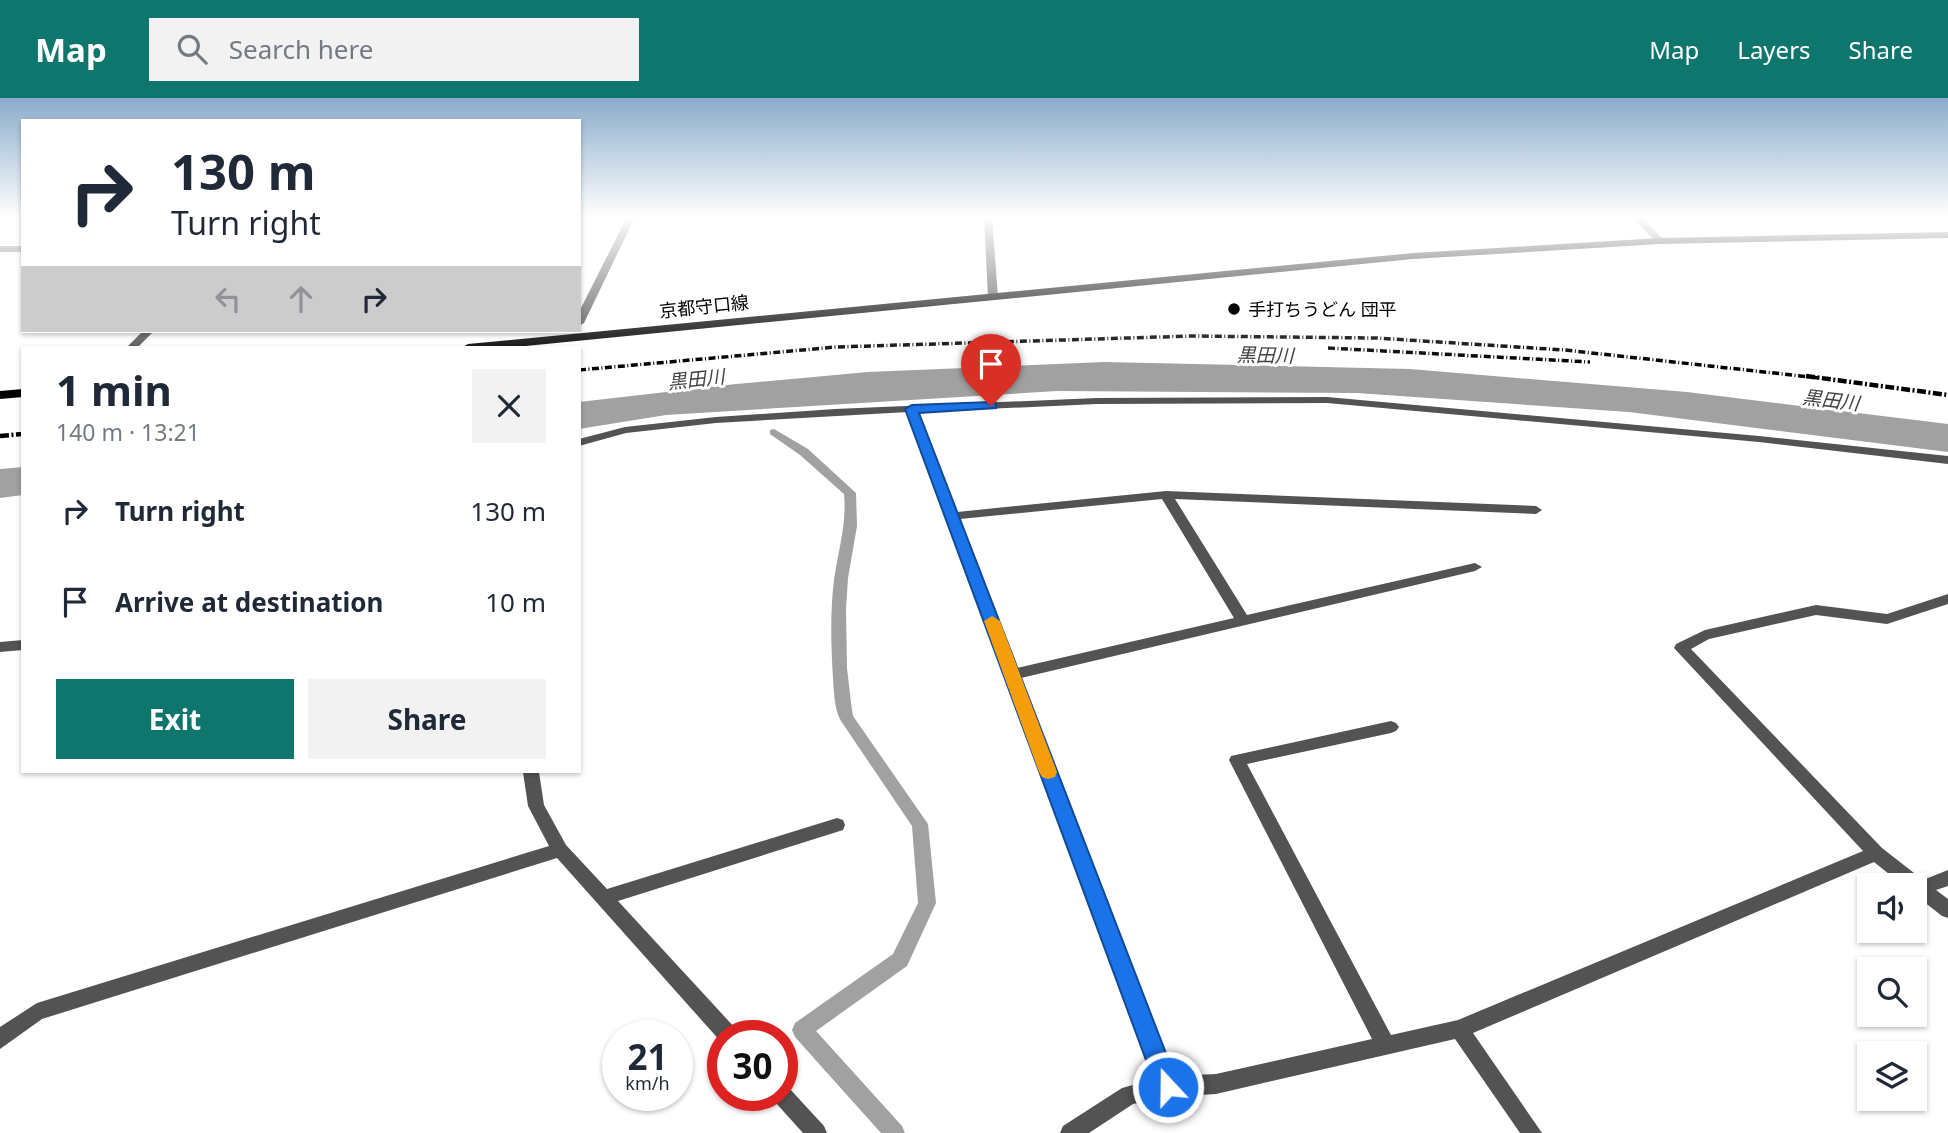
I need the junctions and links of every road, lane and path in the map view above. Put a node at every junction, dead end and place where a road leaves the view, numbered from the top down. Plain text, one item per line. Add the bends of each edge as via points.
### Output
1 (607, 265) edge
2 (991, 265) edge
3 (1320, 265) edge
4 (993, 298) junction
5 (581, 319) edge
6 (147, 333) edge
7 (573, 334) edge
8 (523, 345) edge
9 (133, 346) edge
10 (505, 346) edge
11 (21, 393) edge
12 (0, 395) edge
13 (912, 409) junction
14 (581, 442) edge
15 (1948, 460) edge
16 (1166, 495) junction
17 (1536, 510) dead end
18 (952, 516) junction
19 (1475, 566) dead end
20 (1948, 599) edge
21 (1242, 621) junction
22 (21, 645) edge
23 (0, 647) edge
24 (1012, 675) junction
25 (1391, 727) dead end
26 (531, 773) edge
27 (836, 825) dead end
28 (561, 850) junction
29 (1876, 853) junction
30 (1902, 873) edge
31 (1948, 878) edge
32 (1927, 886) edge
33 (1927, 893) edge
34 (603, 898) junction
35 (1948, 910) edge
36 (714, 1020) edge
37 (1460, 1029) junction
38 (0, 1039) edge
39 (1385, 1044) junction
40 (1168, 1087) junction
41 (797, 1111) edge
42 (817, 1133) edge
43 (1070, 1133) edge
44 (1532, 1133) edge

1 - 5 street
2 - 4 street
3 - 4 main road, 京都守口線
4 - 7 main road, 京都守口線
6 - 9 street
7 - 8 main road, 京都守口線
8 - 10 main road, 京都守口線
11 - 12 main road
13 - 14 street via 716,420 625,430
13 - 15 street via 1097,401 1327,400
13 - 18 street
16 - 17 street
16 - 18 street
16 - 21 street
18 - 24 street
19 - 21 street
20 - 29 street via 1888,619 1816,610 1705,635 1681,648
21 - 24 street
22 - 23 street
24 - 40 street
25 - 39 street via 1237,760
26 - 28 street via 536,806
27 - 34 street
28 - 34 street
28 - 38 street via 37,1012
29 - 30 street
29 - 37 street
31 - 32 street
33 - 35 street
34 - 36 street
37 - 39 street
37 - 44 street
39 - 40 street via 1216,1084
40 - 43 street via 1129,1095
41 - 42 street

